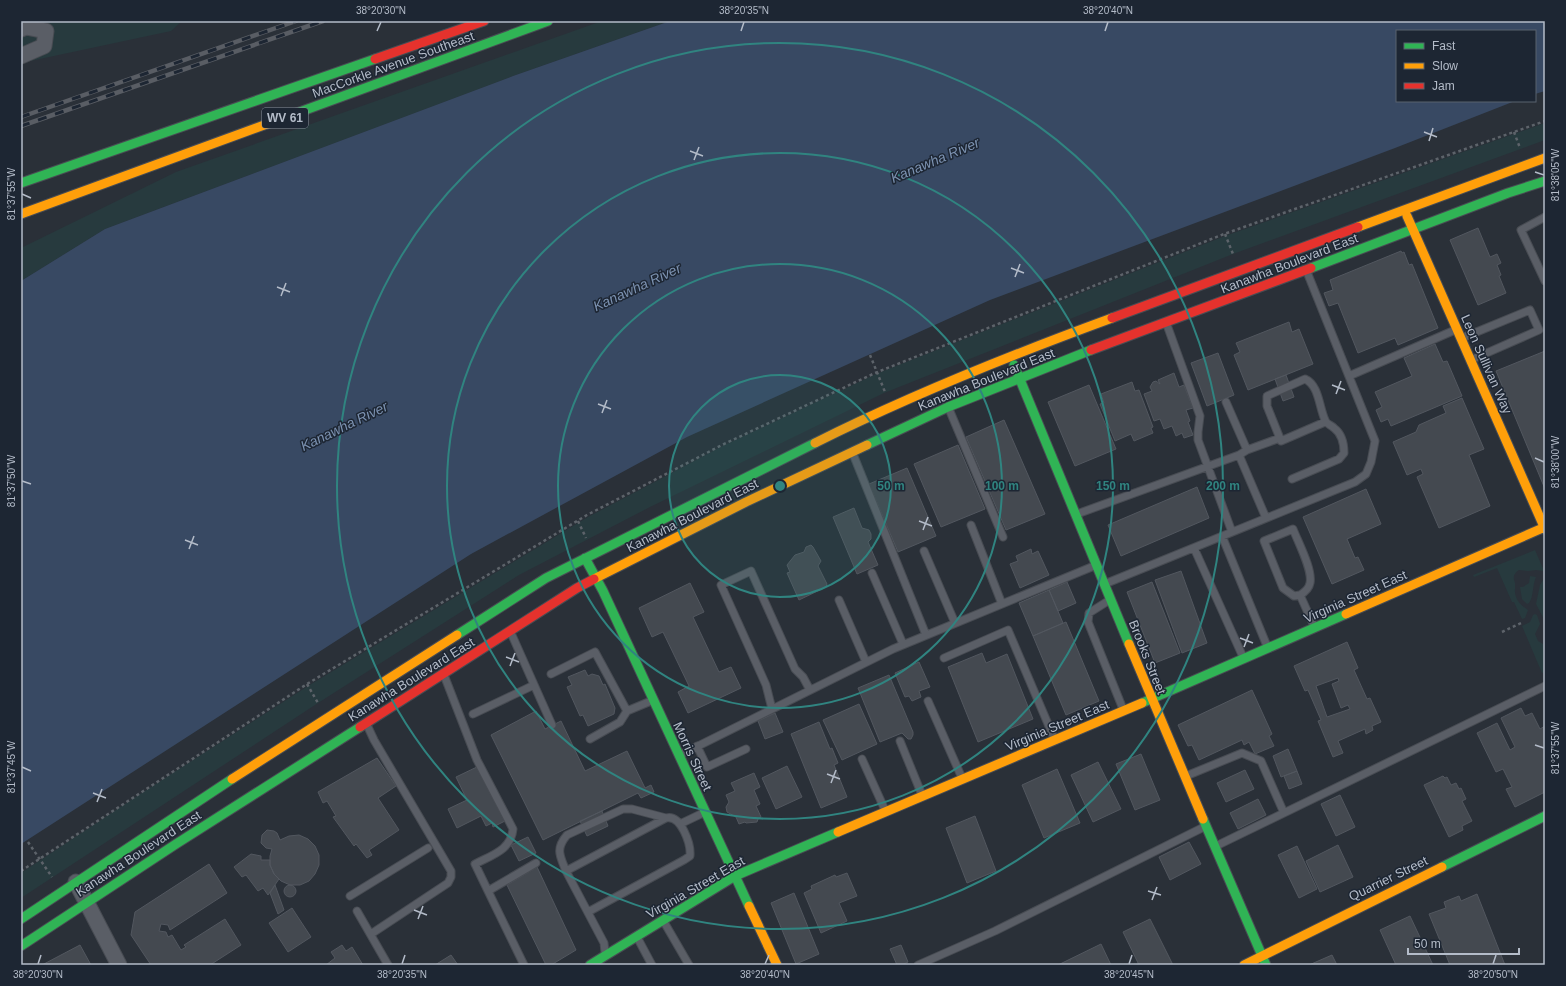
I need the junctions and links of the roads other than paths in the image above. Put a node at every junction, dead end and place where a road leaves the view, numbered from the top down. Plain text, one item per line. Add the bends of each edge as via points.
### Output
1 (484, 21) edge
2 (548, 21) edge
3 (21, 29) edge
4 (21, 56) edge
5 (1545, 158) edge
6 (1545, 181) edge
7 (21, 183) edge
8 (1404, 209) junction
9 (21, 214) edge
10 (1545, 217) edge
11 (1414, 229) junction
12 (1306, 270) junction
13 (1545, 281) edge
14 (1166, 323) junction
15 (1457, 329) junction
16 (1462, 338) junction
17 (1010, 357) junction
18 (1471, 360) junction
19 (1349, 376) junction
20 (1020, 379) junction
21 (1226, 402) dead end
22 (948, 408) junction
23 (1326, 422) junction
24 (1280, 438) junction
25 (1247, 450) junction
26 (852, 452) junction
27 (1239, 455) junction
28 (1208, 467) junction
29 (1292, 479) dead end
30 (1075, 514) junction
31 (1266, 518) junction
32 (971, 525) dead end
33 (1545, 528) edge
34 (1232, 532) junction
35 (1222, 536) junction
36 (1002, 537) dead end
37 (1194, 548) junction
38 (924, 551) dead end
39 (585, 558) junction
40 (1096, 565) junction
41 (872, 573) dead end
42 (596, 578) junction
43 (1104, 584) junction
44 (1300, 595) junction
45 (839, 600) dead end
46 (1110, 600) junction
47 (1002, 604) junction
48 (955, 623) junction
49 (1315, 628) junction
50 (510, 631) junction
51 (926, 635) junction
52 (903, 644) junction
53 (1268, 648) junction
54 (944, 658) dead end
55 (1243, 659) junction
56 (866, 662) junction
57 (443, 673) junction
58 (551, 674) dead end
59 (534, 685) junction
60 (1545, 686) edge
61 (810, 690) junction
62 (1151, 699) junction
63 (653, 700) junction
64 (928, 701) dead end
65 (772, 709) junction
66 (627, 711) junction
67 (1124, 711) junction
68 (473, 714) dead end
69 (365, 722) junction
70 (552, 725) dead end
71 (590, 739) dead end
72 (1054, 740) junction
73 (900, 741) dead end
74 (697, 746) junction
75 (746, 749) dead end
76 (679, 755) junction
77 (862, 759) dead end
78 (1185, 776) junction
79 (962, 779) junction
80 (922, 796) junction
81 (705, 812) junction
82 (886, 812) junction
83 (1284, 813) junction
84 (1545, 816) edge
85 (666, 818) junction
86 (680, 824) junction
87 (1206, 826) junction
88 (1215, 846) junction
89 (428, 848) dead end
90 (536, 864) dead end
91 (566, 871) junction
92 (735, 876) junction
93 (76, 882) junction
94 (488, 891) junction
95 (350, 896) dead end
96 (87, 902) junction
97 (357, 911) dead end
98 (588, 912) junction
99 (21, 920) edge
100 (663, 920) junction
101 (371, 934) junction
102 (637, 936) junction
103 (21, 946) edge
104 (1262, 956) junction
105 (606, 958) junction
106 (119, 965) edge
107 (388, 965) edge
108 (524, 965) edge
109 (590, 965) edge
110 (652, 965) edge
111 (689, 965) edge
112 (777, 965) edge
113 (918, 965) edge
114 (1244, 965) edge
115 (1266, 965) edge

1 - 7 main road, MacCorkle Avenue Southeast / WV 61
2 - 9 main road, MacCorkle Avenue Southeast / WV 61
3 - 4 street via 26,27 46,31 44,46
5 - 8 main road, Kanawha Boulevard East
6 - 11 main road, Kanawha Boulevard East
8 - 11 main road, Leon Sullivan Way
8 - 17 main road, Kanawha Boulevard East
10 - 13 lane via 1522,230
11 - 12 main road, Kanawha Boulevard East
11 - 15 main road, Leon Sullivan Way
12 - 14 main road, Kanawha Boulevard East
12 - 19 lane
14 - 20 main road, Kanawha Boulevard East
14 - 28 lane via 1200,416 1198,440
15 - 16 main road, Leon Sullivan Way
15 - 19 lane
16 - 18 main road, Leon Sullivan Way
16 - 18 lane via 1530,310 1539,330
17 - 20 main road, Brooks Street
17 - 39 main road, Kanawha Boulevard East via 834,433
18 - 33 main road, Leon Sullivan Way
19 - 31 lane via 1375,441 1366,474 1355,482
20 - 22 main road, Kanawha Boulevard East
20 - 30 main road, Brooks Street
21 - 25 lane
22 - 26 main road, Kanawha Boulevard East
22 - 36 lane
23 - 24 lane via 1281,441
23 - 24 lane via 1314,388 1305,379 1266,396 1267,406
23 - 29 lane via 1336,429 1342,438 1344,453 1340,459
24 - 25 lane
25 - 27 lane
26 - 42 main road, Kanawha Boulevard East
26 - 51 lane
27 - 28 lane
27 - 31 lane
28 - 30 lane
28 - 34 lane
30 - 40 main road, Brooks Street
31 - 34 lane
32 - 47 lane
33 - 49 main road, Virginia Street East
34 - 35 lane
35 - 37 lane
35 - 53 lane
37 - 43 lane
37 - 55 lane
38 - 48 lane
39 - 42 main road, Morris Street
39 - 93 main road, Kanawha Boulevard East via 546,578 186,808
40 - 43 main road, Brooks Street
40 - 47 lane
41 - 52 lane
42 - 50 main road, Kanawha Boulevard East
42 - 63 main road, Morris Street
43 - 46 main road, Brooks Street
44 - 44 lane via 1294,596 1283,588 1264,541 1293,529 1311,575 1310,584
44 - 49 lane
45 - 56 lane
46 - 62 main road, Brooks Street
46 - 67 lane via 1089,613 1088,622
47 - 48 lane
48 - 51 lane
49 - 53 main road, Virginia Street East
50 - 57 main road, Kanawha Boulevard East
50 - 59 lane
51 - 52 lane
52 - 56 lane
53 - 55 main road, Virginia Street East
54 - 72 lane via 1008,630
55 - 62 main road, Virginia Street East
56 - 61 lane
57 - 69 main road, Kanawha Boulevard East
57 - 94 lane via 477,760 512,829 512,837 507,846 475,864
58 - 66 lane via 595,652
59 - 68 lane
59 - 70 lane
60 - 83 lane
61 - 65 lane
61 - 65 lane via 795,669 751,571 721,585 766,685
62 - 67 main road, Virginia Street East
62 - 78 main road, Brooks Street
63 - 66 lane
63 - 76 main road, Morris Street
64 - 79 lane
65 - 74 lane
66 - 71 lane via 620,722
67 - 72 main road, Virginia Street East
69 - 96 main road, Kanawha Boulevard East
69 - 101 lane via 451,871 448,883
72 - 79 main road, Virginia Street East
73 - 80 lane
74 - 75 lane via 707,767
74 - 76 lane
76 - 81 main road, Morris Street
77 - 82 lane
78 - 83 lane via 1242,753 1255,757 1260,760
78 - 87 main road, Brooks Street
79 - 80 main road, Virginia Street East
80 - 82 main road, Virginia Street East
81 - 86 lane
81 - 92 main road, Morris Street
82 - 92 main road, Virginia Street East
83 - 88 lane
84 - 104 main road, Quarrier Street
85 - 86 lane via 674,818
85 - 91 lane
85 - 91 lane via 623,809 566,835 561,841 559,854
86 - 98 lane via 689,844 690,856
87 - 88 main road, Brooks Street
87 - 113 lane via 1005,926
88 - 104 main road, Brooks Street
89 - 95 lane
90 - 94 lane
91 - 98 lane
92 - 100 main road, Virginia Street East
92 - 112 main road, Morris Street
93 - 96 street
93 - 99 main road, Kanawha Boulevard East
94 - 108 lane
96 - 103 main road, Kanawha Boulevard East
96 - 106 street
97 - 101 lane
98 - 105 lane via 604,943
100 - 102 main road, Virginia Street East
100 - 111 lane
101 - 107 lane
102 - 105 main road, Virginia Street East
102 - 110 lane
104 - 114 main road, Quarrier Street
104 - 115 main road, Brooks Street
105 - 109 main road, Virginia Street East

